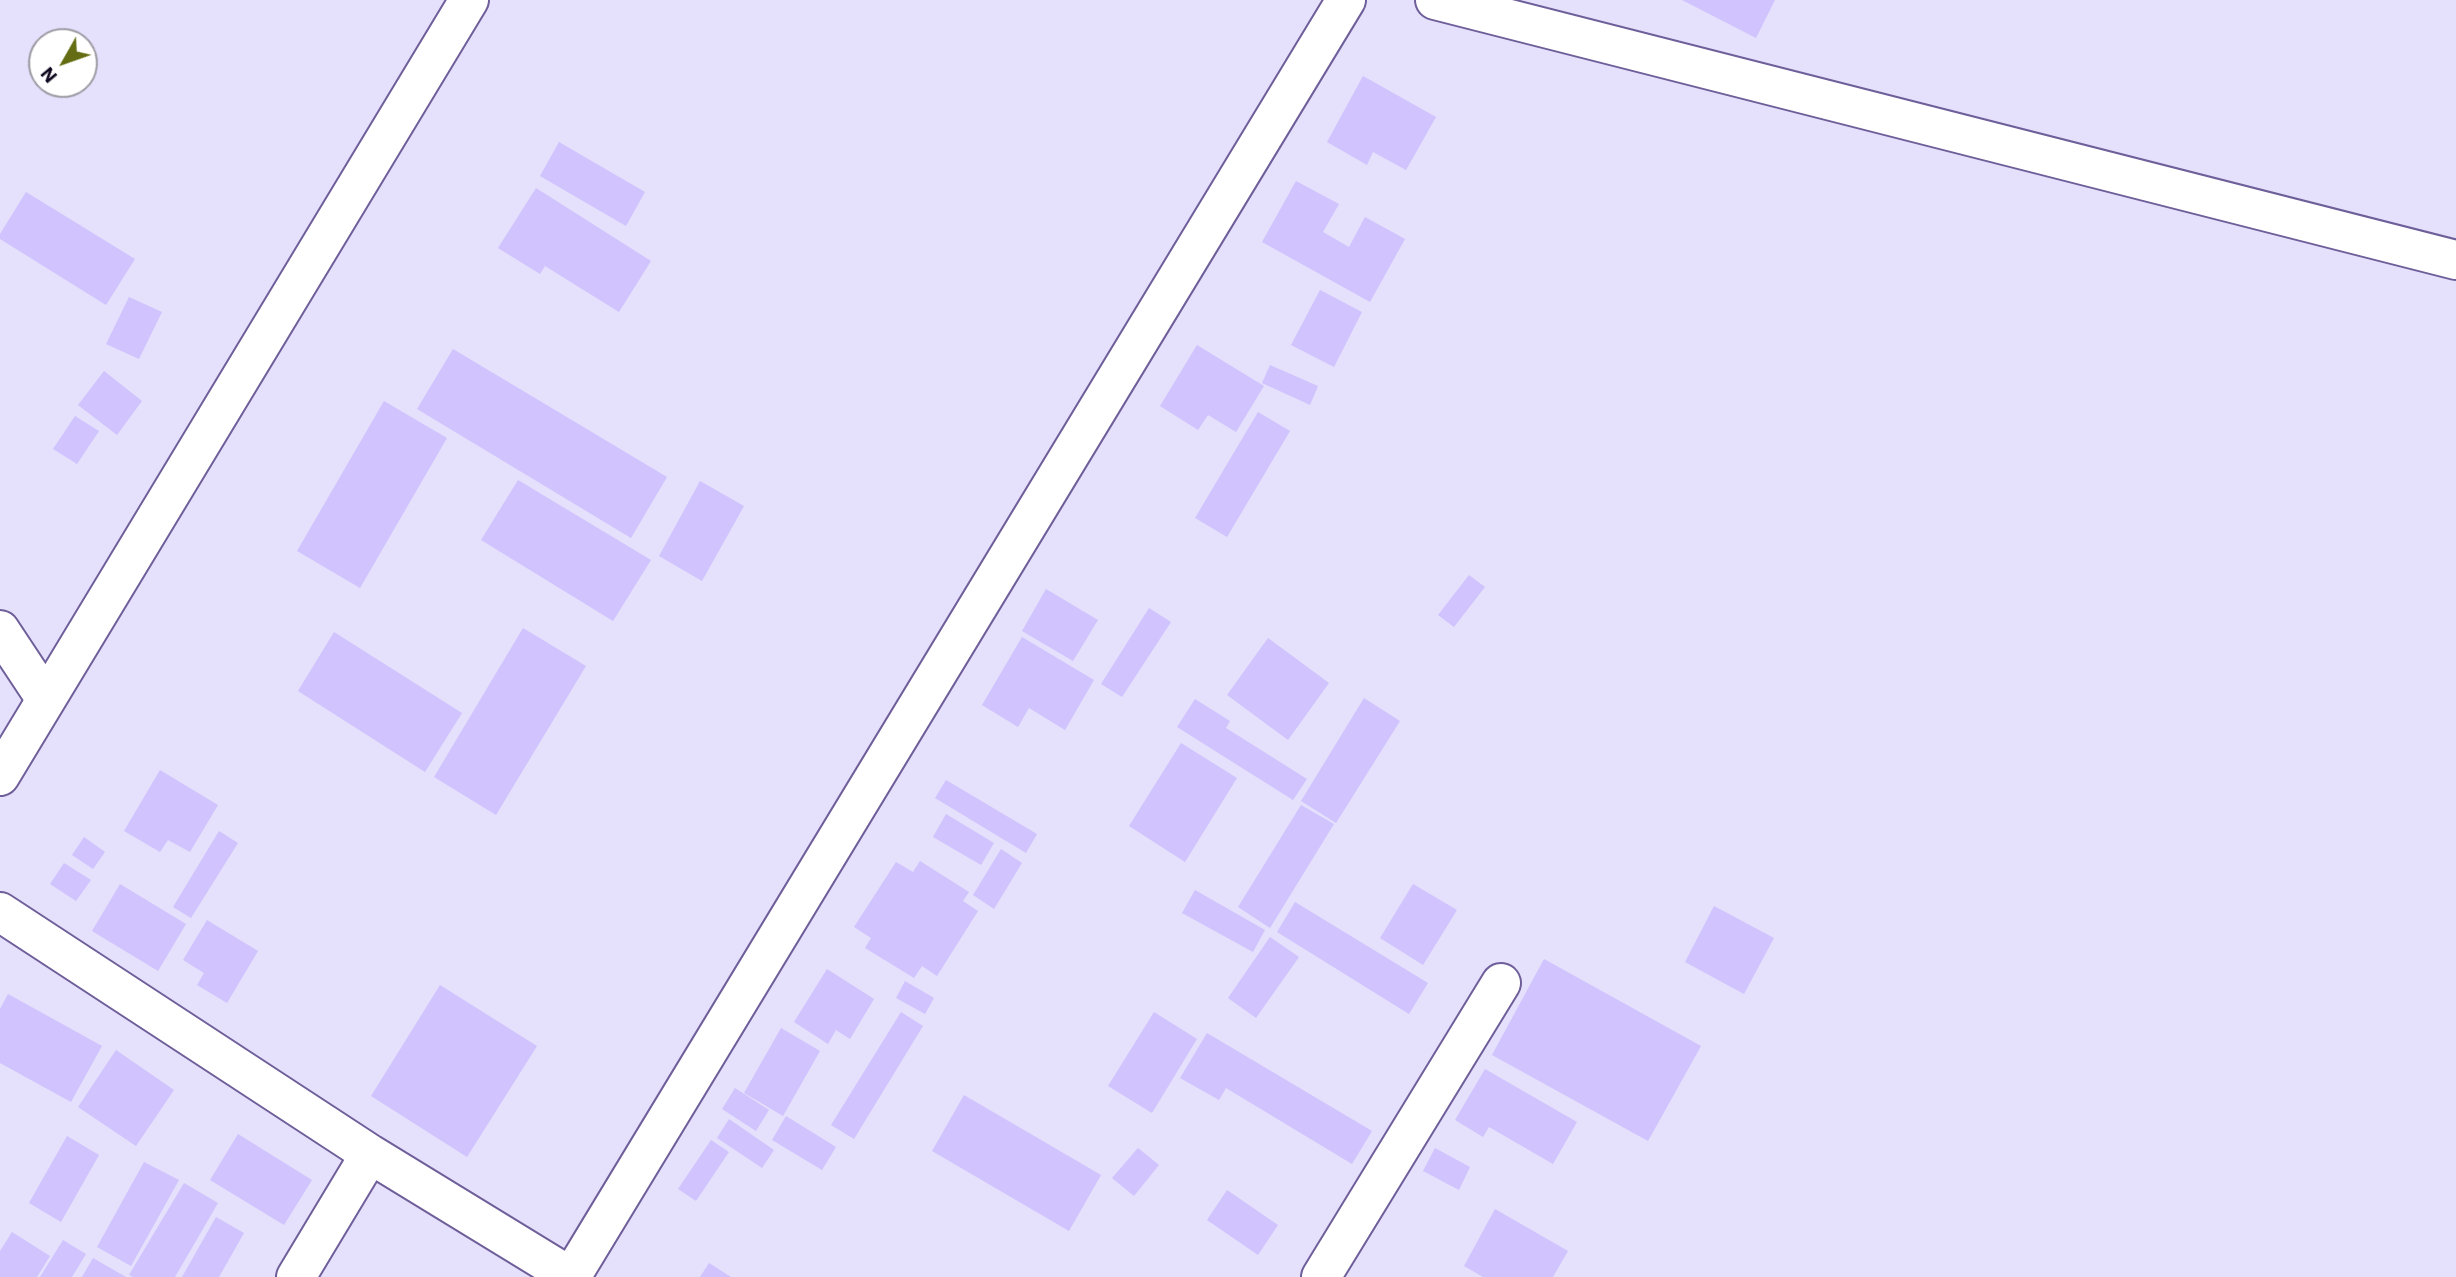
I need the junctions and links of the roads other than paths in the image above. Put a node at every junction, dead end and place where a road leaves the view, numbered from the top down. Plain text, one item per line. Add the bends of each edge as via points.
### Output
1 (469, 0) edge
2 (1346, 0) edge
3 (1435, 0) edge
4 (2456, 260) edge
5 (0, 630) edge
6 (45, 698) junction
7 (0, 776) edge
8 (0, 912) edge
9 (1501, 983) dead end
10 (370, 1154) junction
11 (296, 1277) edge
12 (1321, 1277) edge

1 - 6 street
2 - 10 street via 571,1277
3 - 4 street
5 - 6 street
6 - 7 street
8 - 10 street
9 - 12 street
10 - 11 street

